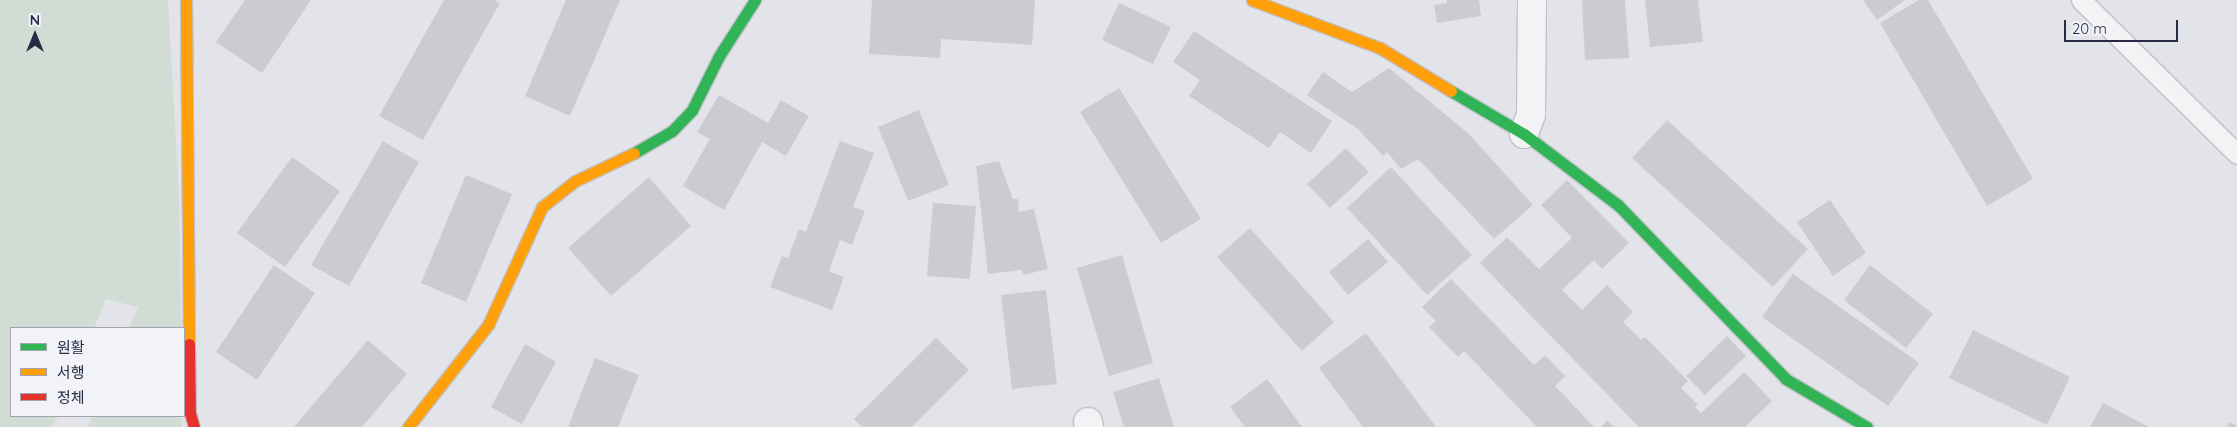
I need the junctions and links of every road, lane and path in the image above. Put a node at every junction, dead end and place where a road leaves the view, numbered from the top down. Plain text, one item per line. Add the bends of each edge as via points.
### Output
1 (186, 0) edge
2 (755, 0) edge
3 (1252, 0) edge
4 (1532, 0) edge
5 (2081, 0) edge
6 (1524, 134) junction
7 (2237, 154) edge
8 (194, 427) edge
9 (408, 427) edge
10 (1866, 427) edge

1 - 8 street via 190,413
2 - 9 street via 719,56 692,110 672,131 635,153 574,181 542,206 488,325
3 - 6 street via 1380,48
4 - 6 street via 1531,115
5 - 7 lane
6 - 10 street via 1618,205 1786,379

